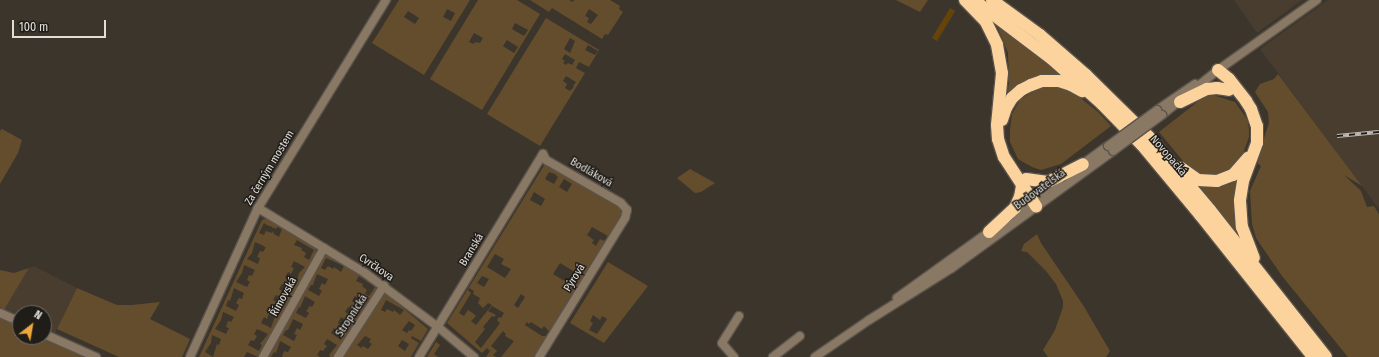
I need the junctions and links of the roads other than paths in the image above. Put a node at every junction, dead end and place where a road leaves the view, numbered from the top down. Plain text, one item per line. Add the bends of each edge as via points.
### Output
1 (386, 0) edge
2 (965, 0) edge
3 (974, 0) edge
4 (992, 0) edge
5 (1317, 0) edge
6 (1218, 70) junction
7 (1228, 90) junction
8 (1180, 102) junction
9 (1102, 104) junction
10 (1160, 112) junction
11 (1110, 148) junction
12 (1161, 151) junction
13 (543, 154) joint
14 (1083, 164) junction
15 (1024, 182) junction
16 (1037, 201) junction
17 (258, 208) junction
18 (627, 210) joint
19 (989, 232) junction
20 (324, 248) junction
21 (1269, 285) junction
22 (384, 286) junction
23 (0, 312) edge
24 (739, 316) dead end
25 (12, 318) edge
26 (869, 320) junction
27 (438, 327) junction
28 (800, 336) dead end
29 (52, 338) edge
30 (96, 357) edge
31 (190, 357) edge
32 (263, 357) edge
33 (338, 357) edge
34 (420, 357) edge
35 (474, 357) edge
36 (539, 357) edge
37 (734, 357) edge
38 (773, 357) edge
39 (814, 357) edge
40 (1313, 357) edge
41 (1326, 357) edge

1 - 17 street, Za černým mostem
2 - 15 highway via 986,22 997,44 1002,73 998,140 1004,156
3 - 9 highway, Novopacká via 1032,42
4 - 12 highway, Novopacká via 1040,35 1086,75
5 - 6 street, Budovatelská
6 - 7 highway via 1220,79
6 - 8 street, Budovatelská
6 - 10 street, Budovatelská via 1191,86
6 - 21 highway via 1229,79 1246,101 1258,126 1255,151 1241,191 1240,212 1248,247
7 - 8 highway via 1207,89
7 - 12 highway via 1245,106 1253,128 1250,154 1237,172 1217,181 1198,180
8 - 10 street, Budovatelská
9 - 15 highway via 1071,85 1053,81 1031,84 1012,98 1004,114 1002,137 1007,152
9 - 40 highway, Novopacká via 1154,158
10 - 11 street, Budovatelská, bridge
11 - 14 street, Budovatelská
11 - 16 street, Budovatelská
12 - 21 highway, Novopacká
13 - 18 street, Bodláková via 546,160 621,203
13 - 27 street, Branská
14 - 15 highway via 1052,181
14 - 16 street, Budovatelská
15 - 16 highway
15 - 19 highway via 1015,208
16 - 19 street, Budovatelská
16 - 26 street, Budovatelská via 952,268
17 - 20 street, Cvrčkova
17 - 31 street, Za černým mostem
18 - 36 street, Pýrová via 625,218
19 - 26 street, Budovatelská via 910,287
20 - 22 street, Cvrčkova
20 - 32 street, Římovská
21 - 41 highway, Novopacká
22 - 27 street, Cvrčkova
22 - 33 street, Stropnická
23 - 25 street
24 - 37 street via 722,342
26 - 39 street, Budovatelská
27 - 34 street, Branská
27 - 35 street, Cvrčkova
28 - 38 street
29 - 30 street

